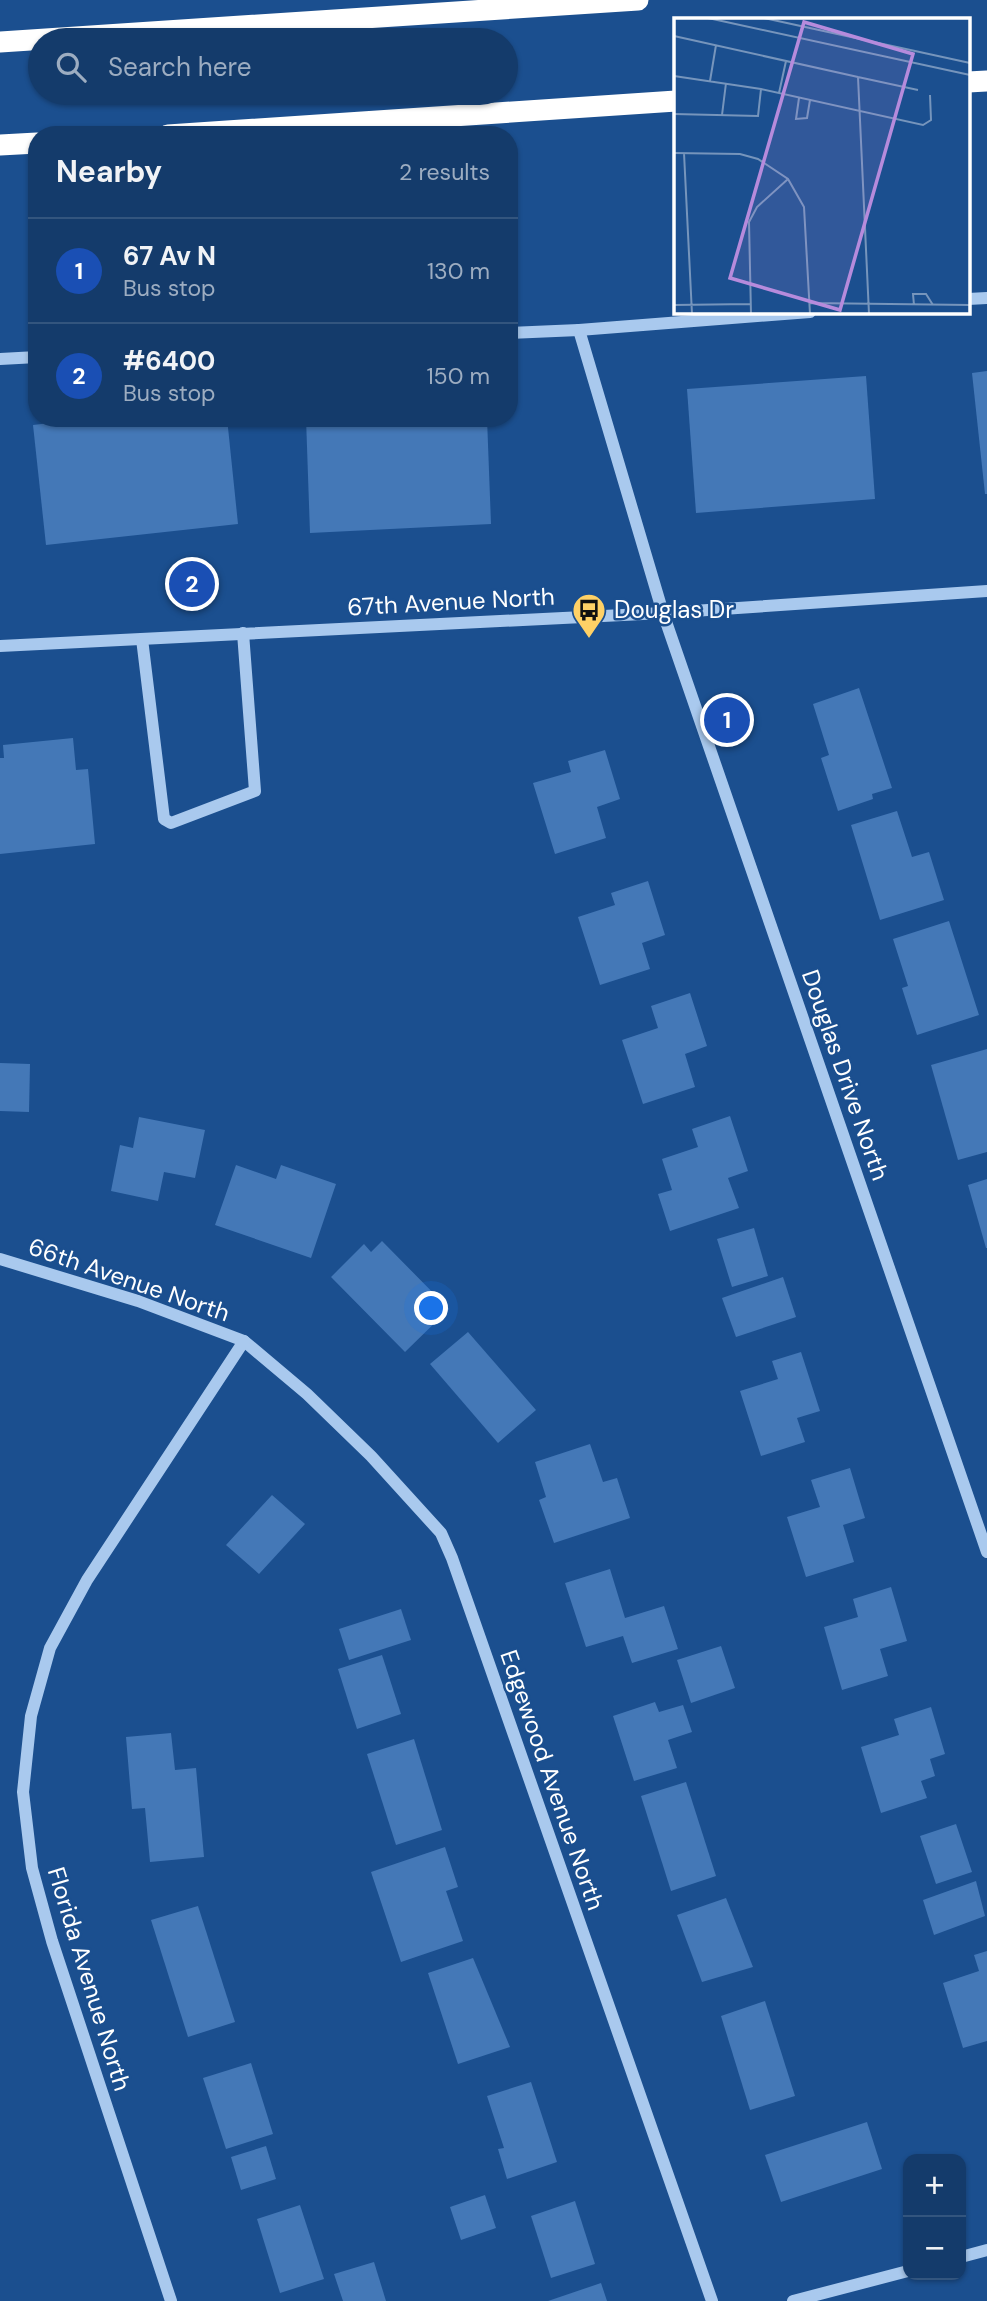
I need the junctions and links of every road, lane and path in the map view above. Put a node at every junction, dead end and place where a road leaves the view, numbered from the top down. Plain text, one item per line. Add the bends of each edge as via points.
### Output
1 (638, 0) edge
2 (213, 28) edge
3 (28, 40) edge
4 (0, 42) edge
5 (674, 101) edge
6 (302, 126) edge
7 (28, 143) edge
8 (0, 145) edge
9 (797, 313) edge
10 (579, 330) junction
11 (518, 333) edge
12 (28, 357) edge
13 (0, 359) edge
14 (987, 591) edge
15 (663, 613) junction
16 (243, 634) junction
17 (142, 639) junction
18 (0, 646) edge
19 (0, 1259) edge
20 (244, 1341) junction
21 (987, 1552) edge
22 (987, 2250) edge
23 (966, 2256) edge
24 (903, 2272) edge
25 (171, 2301) edge
26 (712, 2301) edge
27 (793, 2301) edge

1 - 2 highway
3 - 4 highway
5 - 6 highway
7 - 8 highway
9 - 10 street
10 - 11 street
10 - 15 street, Douglas Drive North
12 - 13 street
14 - 15 street, 67th Avenue North
15 - 16 street, 67th Avenue North
15 - 21 street, Douglas Drive North
16 - 17 street, 67th Avenue North
16 - 17 street via 255,791 171,823 164,819
17 - 18 street, 67th Avenue North
19 - 20 street, 66th Avenue North via 138,1301
20 - 25 street, Florida Avenue North via 87,1580 50,1647 31,1716 23,1792 32,1868 52,1941
20 - 26 street, Edgewood Avenue North via 371,1456 441,1533
22 - 23 street
24 - 27 street

